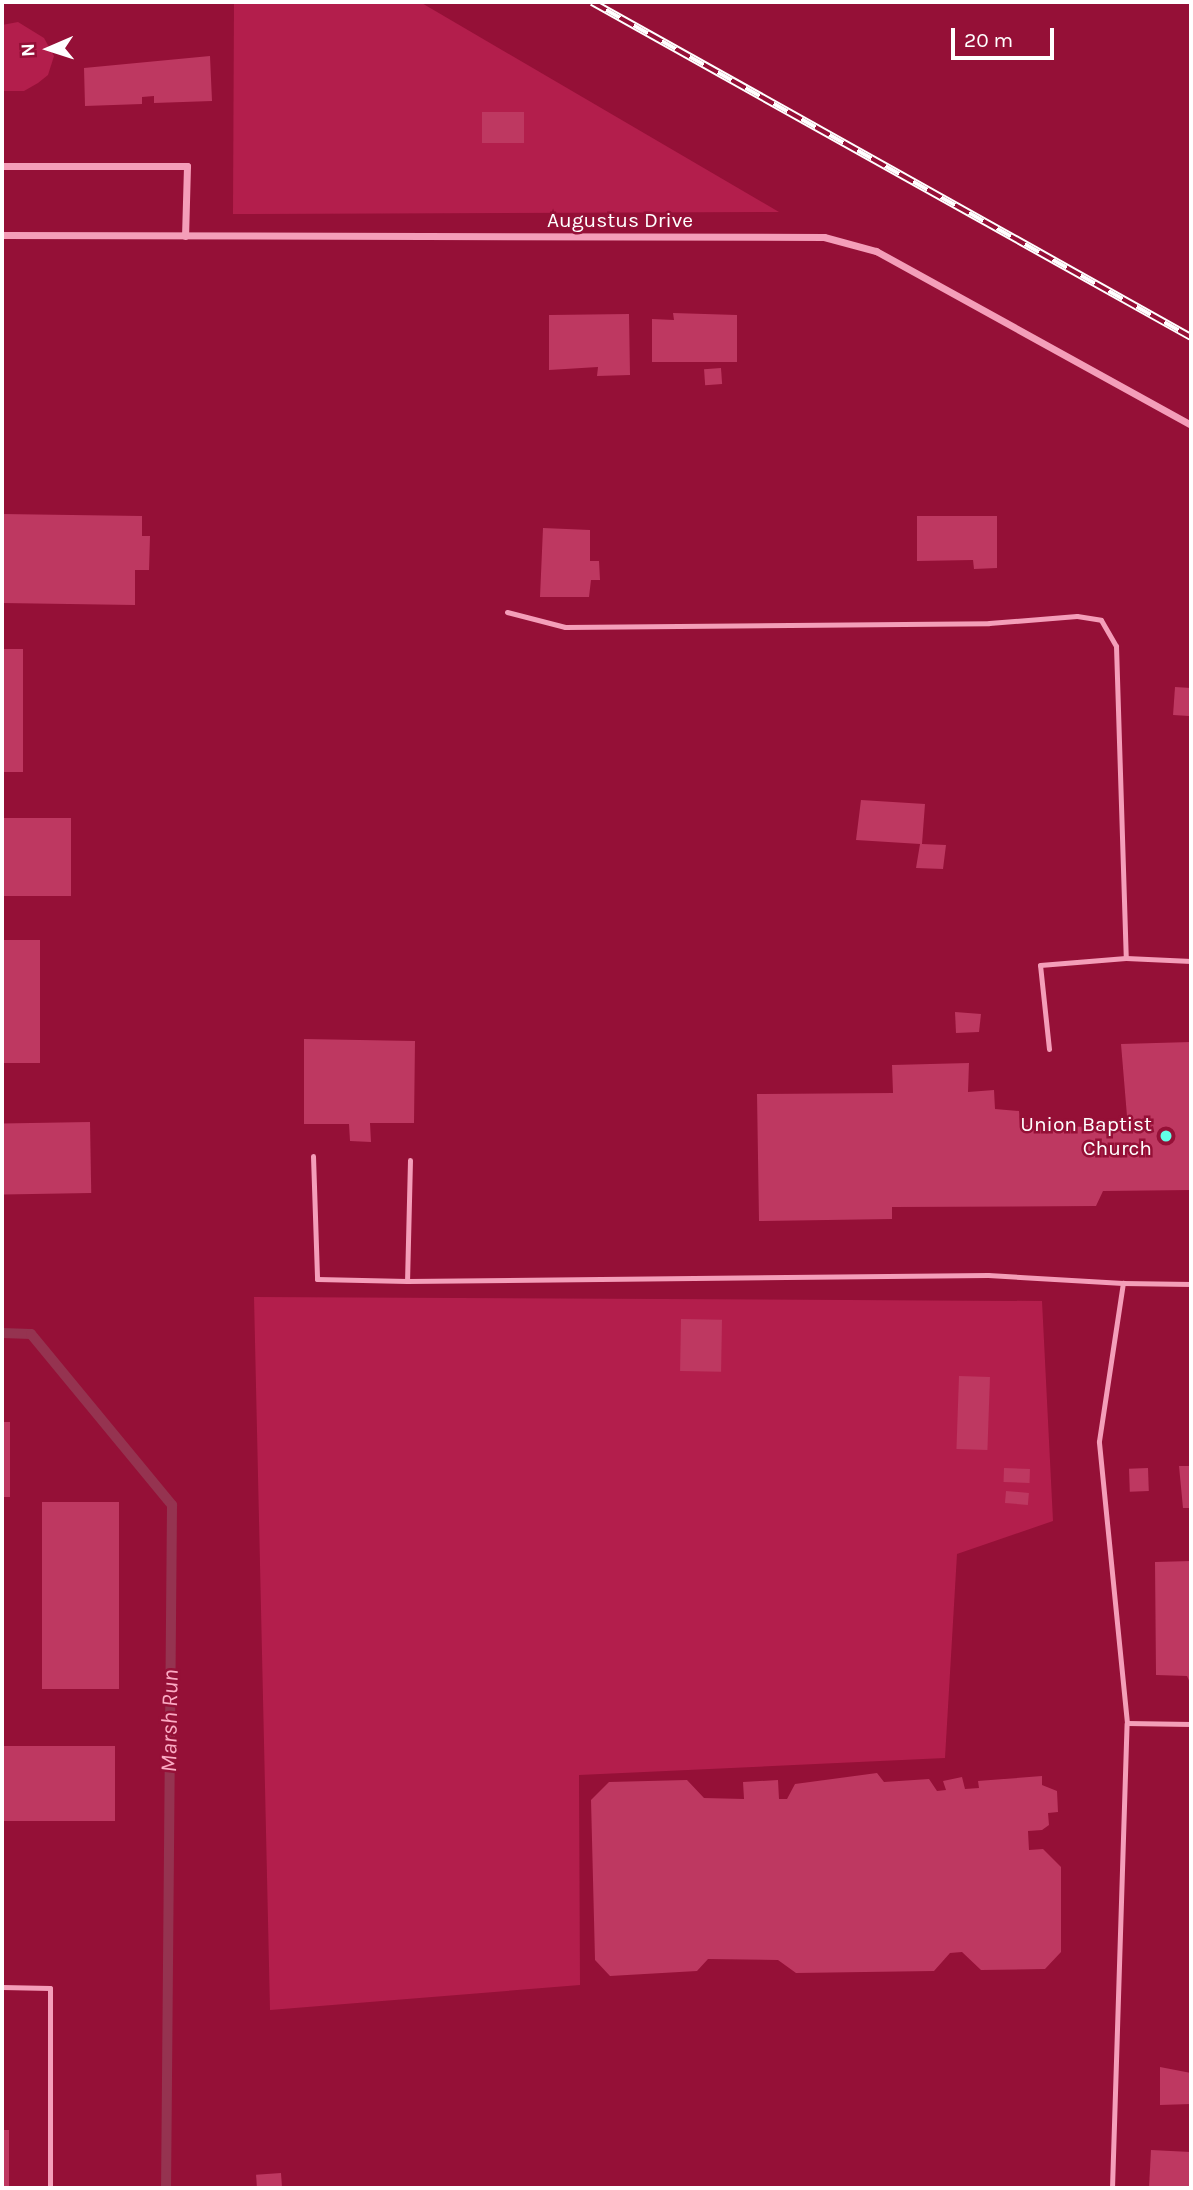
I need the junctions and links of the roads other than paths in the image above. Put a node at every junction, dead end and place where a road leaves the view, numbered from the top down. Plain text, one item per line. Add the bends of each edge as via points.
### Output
1 (2, 166) edge
2 (2, 235) edge
3 (186, 236) junction
4 (1191, 425) edge
5 (507, 612) dead end
6 (1126, 958) junction
7 (1191, 961) edge
8 (1049, 1049) dead end
9 (313, 1156) dead end
10 (410, 1160) dead end
11 (407, 1280) junction
12 (1123, 1283) junction
13 (1191, 1284) edge
14 (1127, 1723) junction
15 (1191, 1724) edge
16 (2, 1987) edge
17 (50, 2188) edge
18 (1112, 2188) edge

1 - 3 street via 187,166
2 - 3 street, Augustus Drive
3 - 4 street, Augustus Drive via 824,237 876,251
5 - 6 lane via 565,627 989,623 1077,616 1101,620 1116,646
6 - 7 lane
6 - 8 lane via 1040,965
9 - 11 lane via 317,1279
10 - 11 lane
11 - 12 lane via 988,1275
12 - 13 lane
12 - 14 lane via 1099,1441
14 - 15 lane
14 - 18 lane
16 - 17 lane via 50,1988

